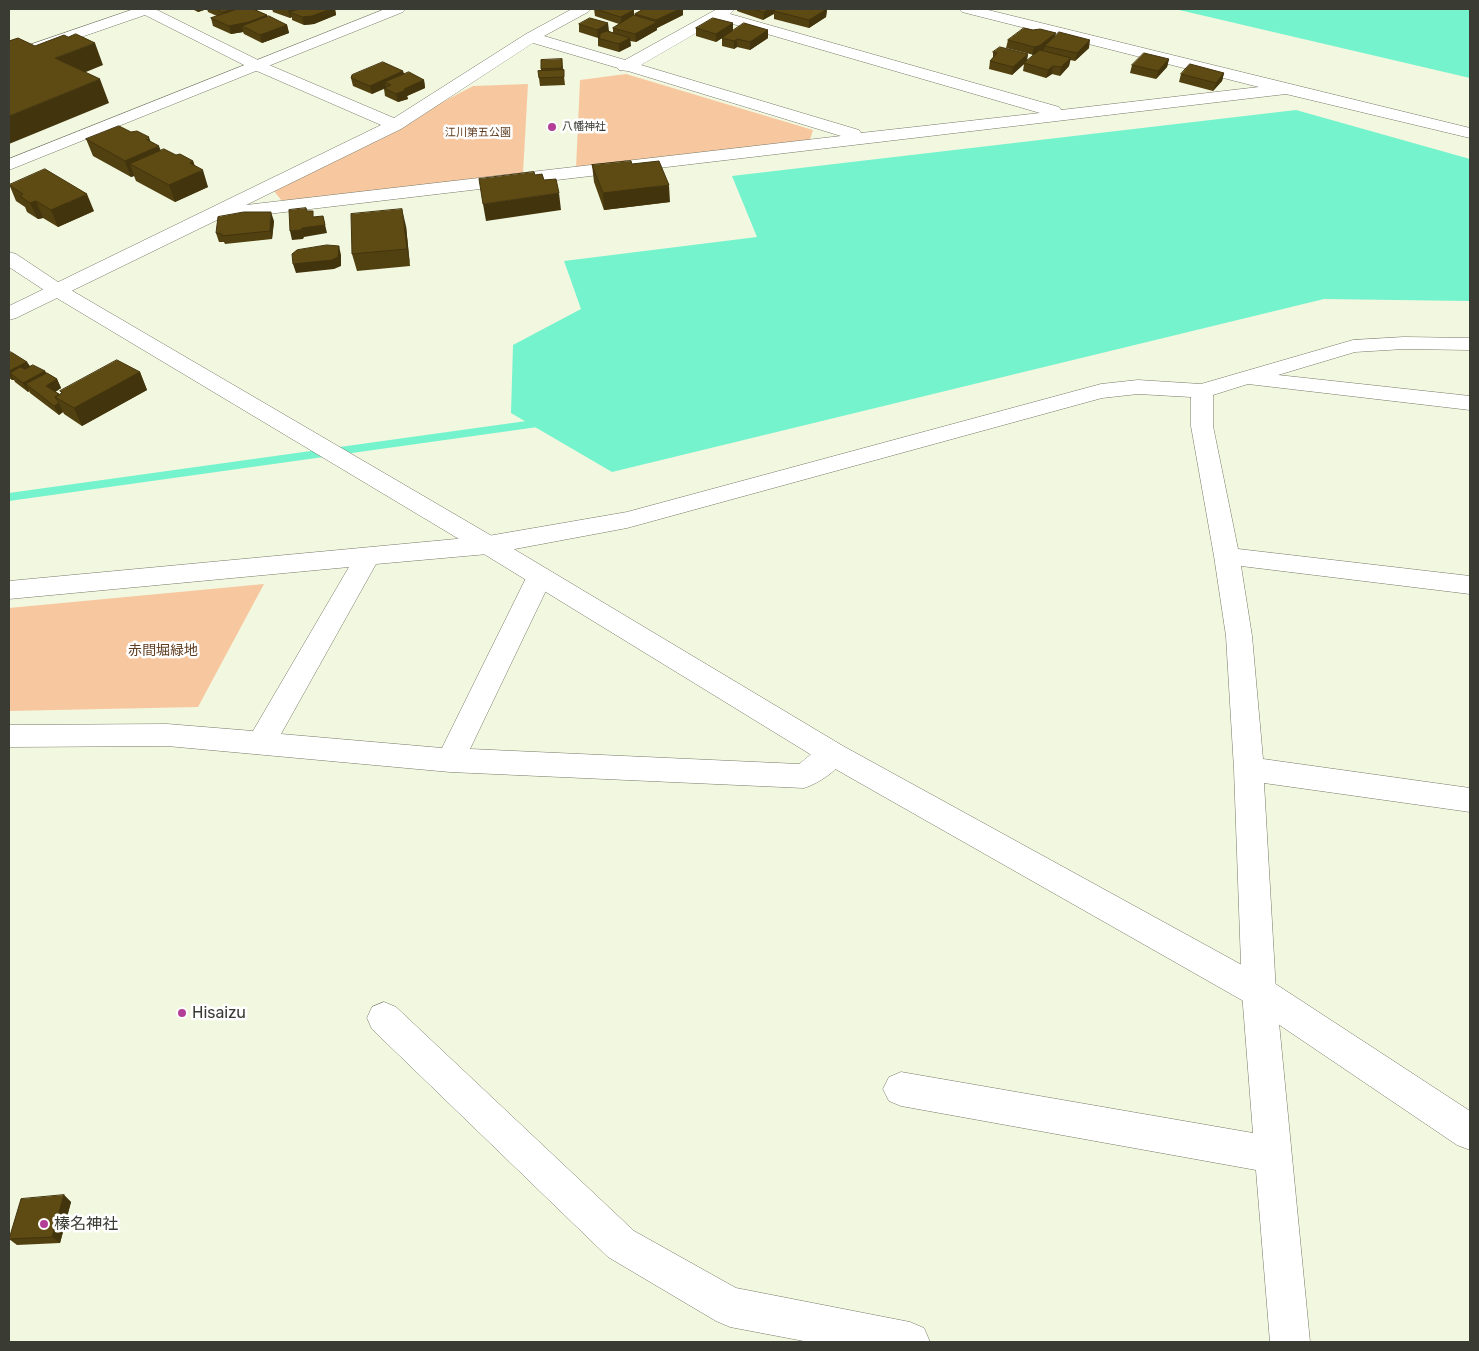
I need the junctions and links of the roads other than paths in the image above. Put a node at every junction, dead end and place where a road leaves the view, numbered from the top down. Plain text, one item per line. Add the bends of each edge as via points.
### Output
1 (146, 9) edge
2 (398, 9) edge
3 (583, 9) edge
4 (968, 9) edge
5 (723, 12) edge
6 (531, 37) junction
7 (9, 57) edge
8 (256, 65) junction
9 (624, 67) junction
10 (1286, 89) junction
11 (1066, 115) junction
12 (395, 125) junction
13 (1470, 133) edge
14 (863, 137) junction
15 (9, 165) edge
16 (217, 214) junction
17 (9, 258) edge
18 (57, 290) junction
19 (9, 314) edge
20 (1470, 344) edge
21 (1243, 378) junction
22 (1202, 391) junction
23 (1470, 404) edge
24 (488, 545) junction
25 (368, 556) junction
26 (1227, 556) junction
27 (539, 578) junction
28 (1470, 585) edge
29 (9, 590) edge
30 (9, 736) edge
31 (261, 743) junction
32 (833, 754) junction
33 (450, 760) junction
34 (1249, 769) junction
35 (1470, 800) edge
36 (1260, 992) junction
37 (384, 1018) dead end
38 (901, 1089) dead end
39 (1470, 1132) edge
40 (1274, 1156) junction
41 (910, 1342) edge
42 (1290, 1342) edge

1 - 7 street
1 - 8 street
2 - 8 street
3 - 6 street
4 - 10 street
5 - 9 street
5 - 11 street
6 - 9 street
6 - 12 street
8 - 12 street
8 - 15 street
9 - 14 street
10 - 11 street
10 - 13 street
11 - 14 street
12 - 16 street
14 - 16 street
16 - 18 street
17 - 18 street
18 - 19 street
18 - 24 street
20 - 21 street via 1353,346
21 - 22 street
21 - 23 street
22 - 24 street via 1138,387 1101,391 627,520
22 - 26 street via 1202,426
24 - 25 street
24 - 27 street
25 - 29 street
25 - 31 street
26 - 28 street
26 - 34 street via 1239,636
27 - 32 street
27 - 33 street
30 - 31 street via 167,735
31 - 33 street
32 - 33 street via 804,776
32 - 36 street
34 - 35 street
34 - 36 street
36 - 39 street
36 - 40 street
37 - 41 street via 621,1244 730,1307
38 - 40 street
40 - 42 street

